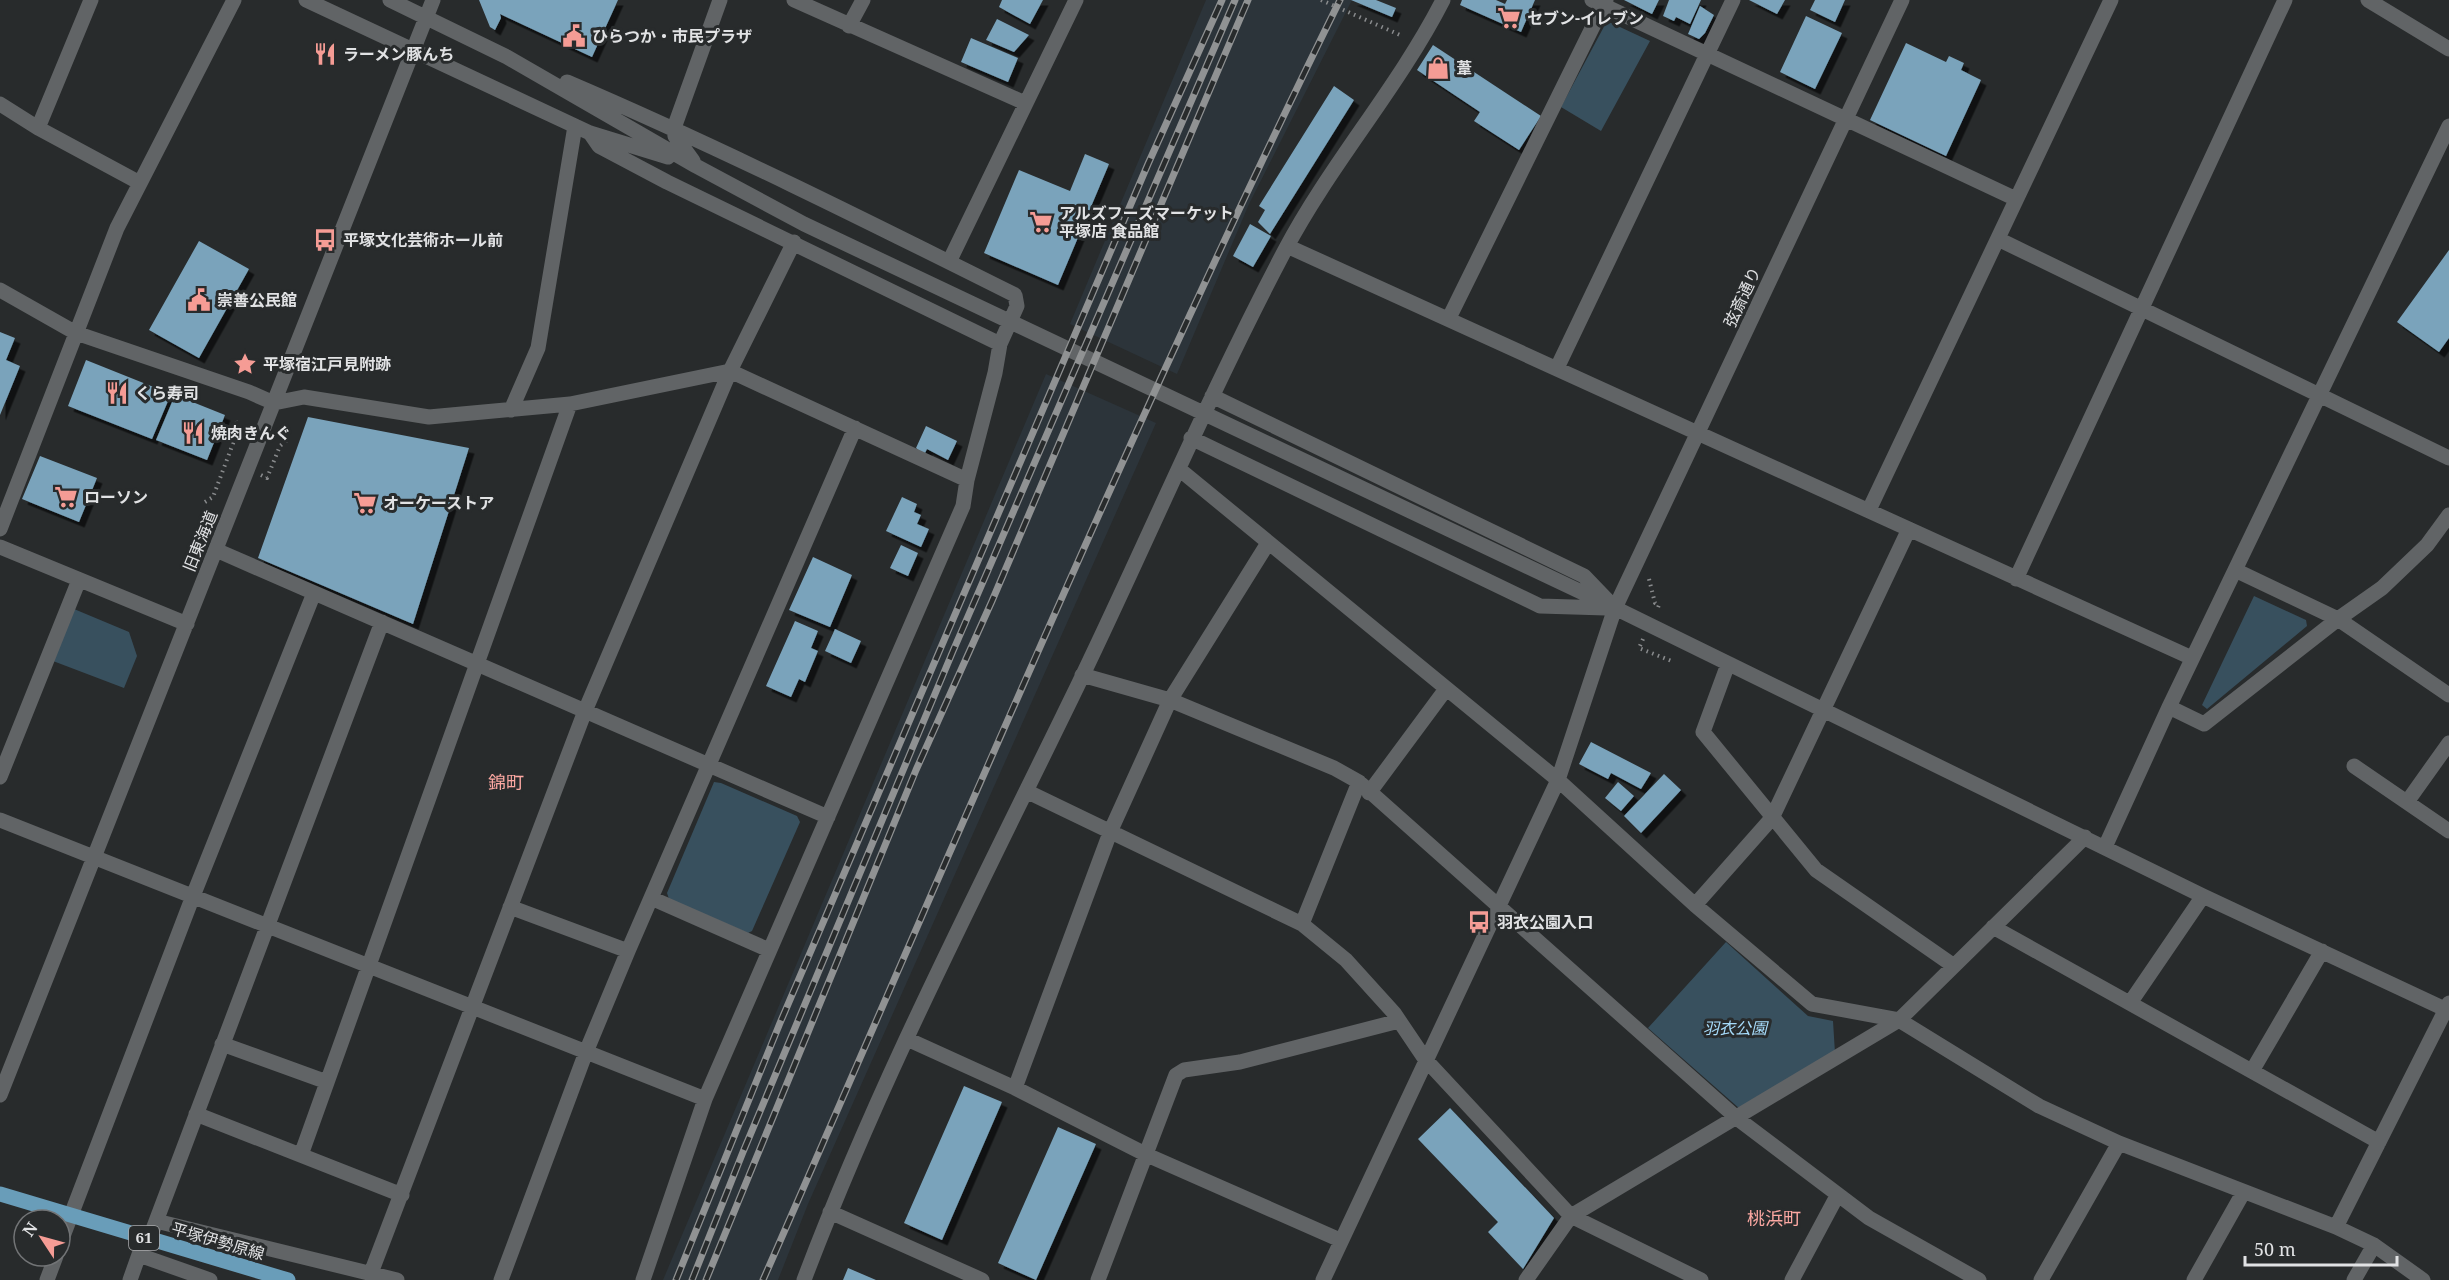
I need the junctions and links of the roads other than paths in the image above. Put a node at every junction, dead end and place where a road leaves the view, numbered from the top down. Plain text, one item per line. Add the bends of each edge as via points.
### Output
1 (92, 0) edge
2 (234, 0) edge
3 (306, 0) edge
4 (390, 0) edge
5 (433, 0) edge
6 (720, 0) edge
7 (794, 0) edge
8 (863, 0) edge
9 (1076, 0) edge
10 (1443, 0) edge
11 (1733, 0) edge
12 (1902, 0) edge
13 (2111, 0) edge
14 (2285, 0) edge
15 (2368, 0) edge
16 (1601, 2) edge
17 (426, 17) junction
18 (849, 26) junction
19 (413, 49) junction
20 (2449, 49) edge
21 (1707, 54) junction
22 (507, 57) junction
23 (1025, 103) junction
24 (0, 104) edge
25 (1845, 121) junction
26 (575, 126) junction
27 (2449, 126) edge
28 (38, 128) junction
29 (675, 128) junction
30 (590, 133) junction
31 (696, 166) junction
32 (140, 183) junction
33 (2016, 199) junction
34 (1998, 238) junction
35 (794, 242) junction
36 (1287, 246) junction
37 (949, 262) junction
38 (0, 290) edge
39 (2144, 308) junction
40 (1449, 318) junction
41 (76, 333) junction
42 (1000, 344) junction
43 (1557, 368) junction
44 (730, 371) junction
45 (2320, 395) junction
46 (1212, 396) junction
47 (274, 403) junction
48 (570, 404) junction
49 (511, 410) junction
50 (855, 428) junction
51 (1698, 432) junction
52 (1191, 438) junction
53 (2449, 458) edge
54 (1179, 469) junction
55 (966, 480) junction
56 (1869, 510) junction
57 (2449, 515) edge
58 (0, 529) edge
59 (1908, 529) junction
60 (1268, 543) junction
61 (0, 548) edge
62 (216, 550) junction
63 (2235, 570) junction
64 (2016, 579) junction
65 (79, 580) junction
66 (314, 593) junction
67 (1615, 608) junction
68 (2338, 619) junction
69 (382, 622) junction
70 (187, 624) junction
71 (2192, 658) junction
72 (477, 664) junction
73 (1728, 664) junction
74 (1083, 675) junction
75 (1446, 689) junction
76 (2449, 695) edge
77 (1170, 700) junction
78 (2169, 707) junction
79 (585, 711) junction
80 (1824, 711) junction
81 (2449, 743) edge
82 (710, 765) junction
83 (2354, 766) dead end
84 (0, 777) edge
85 (1558, 780) junction
86 (1364, 787) junction
87 (1026, 791) junction
88 (2407, 802) junction
89 (828, 817) junction
90 (1772, 818) junction
91 (0, 820) edge
92 (1111, 830) junction
93 (2449, 831) edge
94 (2085, 837) junction
95 (2105, 847) junction
96 (94, 857) junction
97 (193, 896) junction
98 (2203, 896) junction
99 (651, 898) junction
100 (1695, 904) junction
101 (510, 907) junction
102 (1500, 908) junction
103 (1302, 924) junction
104 (267, 926) junction
105 (1993, 927) junction
106 (769, 950) junction
107 (628, 951) junction
108 (2322, 951) junction
109 (369, 966) junction
110 (1954, 966) junction
111 (2130, 1003) junction
112 (472, 1007) junction
113 (2448, 1008) edge
114 (1899, 1020) junction
115 (1399, 1021) junction
116 (907, 1040) junction
117 (222, 1044) junction
118 (586, 1052) junction
119 (1425, 1059) junction
120 (2252, 1071) junction
121 (327, 1082) junction
122 (1015, 1088) junction
123 (0, 1095) edge
124 (705, 1099) junction
125 (196, 1114) junction
126 (1738, 1119) junction
127 (2379, 1142) junction
128 (2119, 1143) junction
129 (300, 1155) junction
130 (1147, 1155) junction
131 (2243, 1193) junction
132 (0, 1194) edge
133 (402, 1195) junction
134 (1838, 1196) junction
135 (50, 1208) edge
136 (72, 1211) edge
137 (830, 1212) junction
138 (72, 1214) edge
139 (1571, 1216) junction
140 (156, 1221) junction
141 (2336, 1227) junction
142 (147, 1239) junction
143 (1340, 1240) junction
144 (2374, 1245) junction
145 (139, 1255) junction
146 (371, 1273) junction
147 (130, 1280) edge
148 (210, 1280) edge
149 (288, 1280) edge
150 (397, 1280) edge
151 (501, 1280) edge
152 (643, 1280) edge
153 (804, 1280) edge
154 (981, 1280) edge
155 (1098, 1280) edge
156 (1323, 1280) edge
157 (1526, 1280) edge
158 (1701, 1280) edge
159 (1792, 1280) edge
160 (1978, 1280) edge
161 (2041, 1280) edge
162 (2194, 1280) edge
163 (2354, 1280) edge
164 (2423, 1280) edge

1 - 28 street
2 - 32 street
3 - 19 street
4 - 17 street
5 - 17 street, 旧東海道
6 - 29 street
7 - 18 street
8 - 18 street
9 - 23 street
10 - 36 street
11 - 21 street
12 - 25 street, 弦斎通り
13 - 33 street
14 - 39 street
15 - 20 street
16 - 21 street
16 - 40 street
17 - 19 street, 旧東海道
17 - 22 street
18 - 23 street
19 - 26 street
19 - 47 street, 旧東海道
21 - 25 street
21 - 43 street
22 - 29 street
22 - 31 street
23 - 37 street
24 - 28 street
25 - 33 street
25 - 51 street, 弦斎通り
26 - 30 street
26 - 49 street via 538,348
27 - 45 street
28 - 32 street
29 - 31 street via 675,136
29 - 37 street
30 - 31 street
30 - 35 street via 599,146
31 - 67 street via 804,224
32 - 41 street via 117,228
33 - 34 street
34 - 39 street
34 - 56 street
35 - 42 street
35 - 44 street
36 - 40 street
36 - 46 street
37 - 42 street via 1015,295 1017,306
38 - 41 street
39 - 45 street
39 - 64 street
40 - 43 street
41 - 47 street
41 - 58 street
42 - 55 street
43 - 51 street
44 - 48 street
44 - 50 street
44 - 79 street
45 - 53 street
45 - 63 street
46 - 52 street
46 - 67 street via 1584,576
47 - 49 street via 304,397 429,417
47 - 62 street, 旧東海道
48 - 49 street
48 - 72 street
50 - 55 street
50 - 82 street
51 - 56 street
51 - 67 street, 弦斎通り
52 - 54 street
52 - 67 street via 1540,606
54 - 60 street
54 - 74 street
55 - 89 street via 963,506
56 - 59 street
57 - 68 street via 2427,545 2382,588
59 - 64 street
59 - 80 street
60 - 75 street
60 - 77 street
61 - 65 street
62 - 66 street
62 - 70 street, 旧東海道
63 - 68 street
63 - 71 street
64 - 71 street
65 - 70 street
65 - 84 street
66 - 69 street
66 - 97 street
67 - 73 street
67 - 85 street, 弦斎通り
68 - 76 street
68 - 78 street via 2204,724
69 - 72 street
69 - 104 street
70 - 96 street, 旧東海道
71 - 78 street
72 - 79 street
72 - 109 street
73 - 80 street
73 - 90 street via 1703,732
74 - 77 street
74 - 87 street
75 - 85 street
75 - 86 street
77 - 86 street via 1334,768
77 - 92 street
78 - 95 street
79 - 82 street
79 - 101 street
80 - 90 street
80 - 94 street
81 - 88 street
82 - 89 street
82 - 99 street
83 - 88 street
85 - 100 street
85 - 102 street, 弦斎通り
86 - 102 street
86 - 103 street
87 - 92 street
87 - 116 street
88 - 93 street
89 - 106 street
90 - 100 street
90 - 110 street via 1816,870
91 - 96 street
92 - 103 street
92 - 122 street
94 - 95 street
94 - 105 street
95 - 98 street
96 - 97 street
96 - 123 street, 旧東海道
97 - 104 street
97 - 136 street
98 - 108 street
98 - 111 street
99 - 106 street
99 - 107 street
100 - 114 street via 1812,1004
101 - 107 street
101 - 112 street
102 - 119 street, 弦斎通り
102 - 126 street
103 - 115 street via 1346,960
104 - 109 street
104 - 117 street
105 - 110 street
105 - 111 street
106 - 124 street
107 - 118 street
108 - 113 street
108 - 120 street
109 - 112 street
109 - 121 street
110 - 114 street
111 - 120 street
112 - 118 street
112 - 133 street
113 - 127 street
114 - 126 street
114 - 128 street via 2039,1106
115 - 119 street
115 - 130 street via 1240,1062 1184,1070 1176,1075
116 - 122 street
116 - 137 street
117 - 121 street
117 - 125 street
118 - 124 street
118 - 151 street
119 - 139 street
119 - 143 street, 弦斎通り
120 - 127 street
121 - 129 street
122 - 130 street
124 - 152 street
125 - 129 street
125 - 140 street
126 - 134 street
126 - 139 street
127 - 141 street
128 - 131 street
128 - 161 street
129 - 133 street
130 - 143 street
130 - 155 street
131 - 141 street
131 - 162 street
132 - 135 main road, 平塚伊勢原線 / 61
133 - 146 street
134 - 159 street
134 - 160 street
137 - 153 street
137 - 154 street
138 - 142 main road, 平塚伊勢原線 / 61
139 - 157 street
139 - 158 street
140 - 142 street
140 - 146 street
141 - 144 street
142 - 145 street
142 - 149 main road, 平塚伊勢原線 / 61
143 - 156 street, 弦斎通り
144 - 163 street
144 - 164 street
145 - 147 street
145 - 148 street
146 - 150 street

